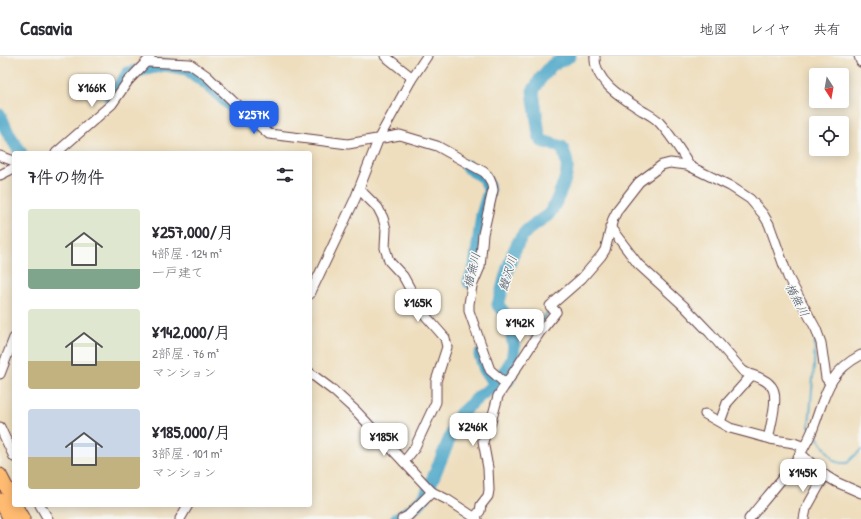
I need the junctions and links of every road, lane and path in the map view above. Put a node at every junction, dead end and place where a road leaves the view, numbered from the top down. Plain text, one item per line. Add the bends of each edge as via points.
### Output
1 (385, 56) edge
2 (427, 56) edge
3 (595, 56) edge
4 (859, 56) edge
5 (147, 62) edge
6 (861, 62) edge
7 (411, 80) junction
8 (379, 138) junction
9 (58, 151) edge
10 (0, 156) edge
11 (12, 160) edge
12 (690, 166) junction
13 (12, 169) edge
14 (0, 175) edge
15 (359, 189) junction
16 (610, 227) junction
17 (312, 290) edge
18 (12, 343) edge
19 (861, 355) edge
20 (0, 374) edge
21 (312, 374) edge
22 (751, 376) junction
23 (830, 384) junction
24 (504, 386) junction
25 (704, 414) dead end
26 (720, 422) junction
27 (0, 427) edge
28 (771, 438) junction
29 (802, 450) junction
30 (12, 453) edge
31 (404, 462) junction
32 (0, 475) edge
33 (825, 476) junction
34 (432, 492) junction
35 (861, 493) edge
36 (12, 498) edge
37 (0, 500) edge
38 (17, 507) edge
39 (41, 507) edge
40 (187, 507) edge
41 (476, 518) edge
42 (10, 519) edge
43 (23, 519) edge
44 (48, 519) edge
45 (180, 519) edge
46 (402, 519) edge
47 (749, 519) edge
48 (804, 519) edge

1 - 7 street via 410,76
2 - 7 street
3 - 12 street via 598,74 624,99 657,120
4 - 6 street
5 - 8 street via 190,64 208,76 269,134 348,144
5 - 9 street via 128,81 112,104
7 - 8 street
8 - 15 street
8 - 24 street via 400,135 437,146 488,175 493,190 483,234 480,267 472,286 469,312 490,370
10 - 11 street
12 - 16 street via 670,163 654,170 639,182 626,198
12 - 23 street via 750,199 763,214 788,277 816,329 826,378
13 - 14 street
15 - 17 street
15 - 31 street via 378,208 383,218 386,229 385,248 389,261 403,276 424,314 447,342 436,381 436,402 414,449
16 - 22 street via 638,264 686,307 742,370
16 - 24 street via 605,250 552,308 556,312
18 - 20 street
19 - 23 street via 840,370
21 - 31 street via 334,391
22 - 26 street via 727,403
22 - 28 street via 762,378 773,388
23 - 29 street
24 - 41 street via 498,396 483,441 489,490
25 - 26 street
26 - 28 street via 741,432
27 - 30 street
28 - 29 street via 791,441
29 - 33 street
29 - 47 street
31 - 34 street
32 - 36 highway
33 - 35 street
33 - 48 street via 806,509
34 - 41 street
34 - 46 street
37 - 42 highway
38 - 43 highway
39 - 44 street
40 - 45 street

